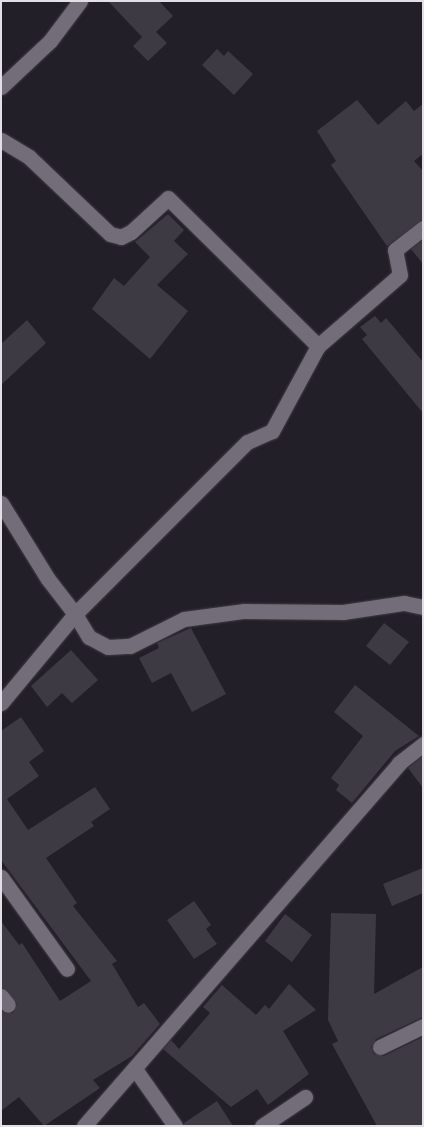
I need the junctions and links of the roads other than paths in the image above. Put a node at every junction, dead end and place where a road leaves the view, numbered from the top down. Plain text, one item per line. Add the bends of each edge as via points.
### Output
1 (80, 1) edge
2 (1, 87) edge
3 (1, 140) edge
4 (423, 228) edge
5 (318, 346) junction
6 (1, 503) edge
7 (423, 607) edge
8 (75, 614) junction
9 (1, 704) edge
10 (423, 744) edge
11 (1, 878) edge
12 (67, 969) dead end
13 (423, 1026) edge
14 (380, 1047) dead end
15 (135, 1069) junction
16 (305, 1097) dead end
17 (84, 1126) edge
18 (175, 1126) edge
19 (262, 1126) edge

1 - 2 street via 50,41
3 - 5 street via 29,157 110,234 120,237 130,232 168,198
4 - 5 street via 395,250 400,275
5 - 8 street via 272,431 247,442
6 - 8 street via 48,579
7 - 8 street via 404,603 343,612 244,612 184,619 130,646 108,647 89,637
8 - 9 street
10 - 15 street via 399,763
11 - 12 street
13 - 14 street
15 - 17 street
15 - 18 street
16 - 19 street

